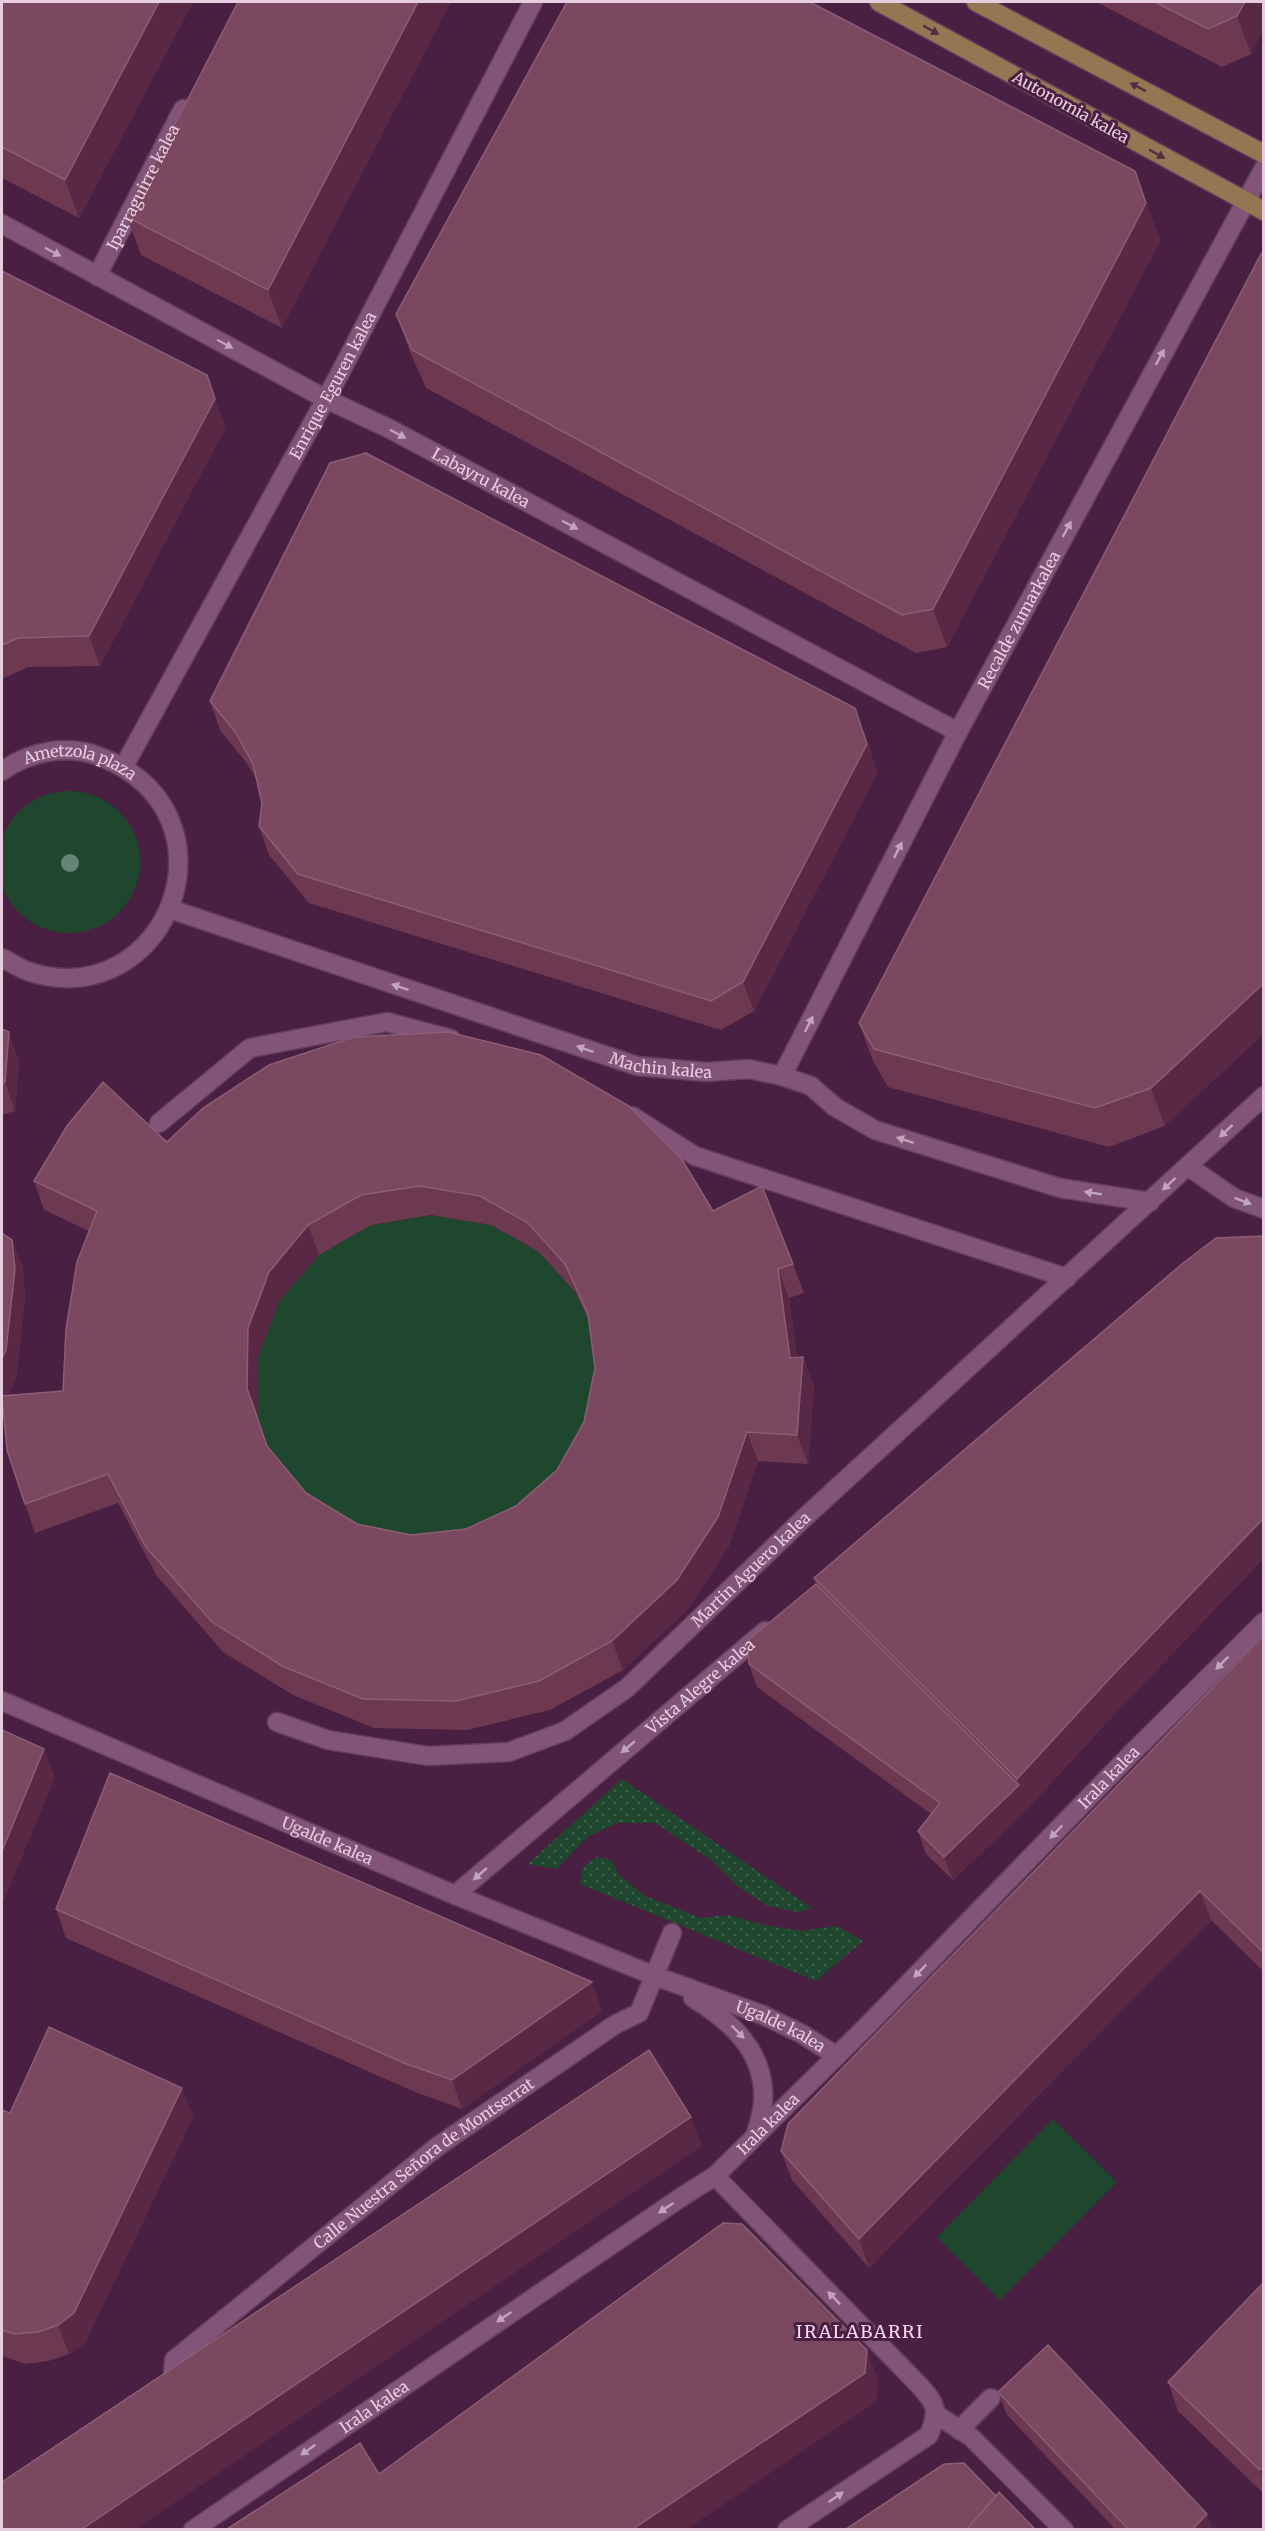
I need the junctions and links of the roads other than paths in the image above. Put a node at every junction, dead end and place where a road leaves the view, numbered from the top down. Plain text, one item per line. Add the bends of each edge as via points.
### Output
1 (533, 2) edge
2 (879, 2) edge
3 (976, 2) edge
4 (190, 95) edge
5 (1263, 154) edge
6 (1263, 168) edge
7 (1244, 201) junction
8 (1263, 211) edge
9 (2, 224) edge
10 (97, 276) junction
11 (326, 399) junction
12 (958, 732) junction
13 (124, 766) junction
14 (2, 771) edge
15 (170, 909) junction
16 (2, 958) edge
17 (468, 1044) edge
18 (783, 1076) junction
19 (1263, 1096) edge
20 (618, 1107) edge
21 (159, 1123) dead end
22 (1189, 1167) junction
23 (1150, 1202) junction
24 (1263, 1209) edge
25 (1067, 1278) junction
26 (777, 1621) edge
27 (1263, 1622) edge
28 (2, 1701) edge
29 (277, 1722) dead end
30 (455, 1895) junction
31 (672, 1933) dead end
32 (655, 1976) junction
33 (837, 2056) junction
34 (756, 2133) junction
35 (715, 2176) junction
36 (991, 2398) dead end
37 (154, 2402) edge
38 (936, 2415) junction
39 (959, 2430) junction
40 (193, 2529) edge
41 (787, 2529) edge
42 (1064, 2529) edge

1 - 11 street, Enrique Eguren kalea
2 -> 7 main road, Autonomia kalea
5 -> 3 main road
4 - 10 street, Iparraguirre kalea
6 - 7 street, Recalde zumarkalea
7 - 8 main road, Autonomia kalea
12 -> 7 street, Recalde zumarkalea
9 -> 10 street, Labayru kalea
10 -> 11 street, Labayru kalea
11 -> 12 street, Labayru kalea via 390,429
11 - 13 street, Enrique Eguren kalea
18 -> 12 street, Recalde zumarkalea
13 - 14 street, Ametzola plaza via 90,753 53,750 17,760
13 - 15 street, Ametzola plaza via 149,787 168,814 178,845 179,878
15 - 16 street, Ametzola plaza via 153,938 127,960 96,974 63,977 29,972
18 -> 15 street, Machin kalea via 749,1069 706,1072 637,1066
17 - 21 street via 387,1022 250,1048
23 -> 18 street, Machin kalea via 1060,1188 875,1131 835,1107 811,1086
19 -> 22 street, Martin Aguero kalea
20 - 25 street via 695,1156
22 -> 23 street, Martin Aguero kalea
22 -> 24 street via 1234,1198
23 - 25 street, Martin Aguero kalea
25 - 29 street, Martin Aguero kalea via 803,1519 627,1688 565,1731 509,1752 428,1756 328,1740
26 -> 30 street, Vista Alegre kalea
27 -> 33 street, Irala kalea
28 - 30 street, Ugalde kalea
30 - 32 street, Ugalde kalea
31 - 32 street, Calle Nuestra Señora de Montserrat
32 - 33 street, Ugalde kalea via 763,2015
32 -> 34 street, Ugalde kalea via 720,2014 745,2039 762,2072 763,2102
32 - 37 street, Calle Nuestra Señora de Montserrat via 639,2013 616,2024 438,2146 174,2360 172,2390
33 - 34 street, Irala kalea
34 - 35 street, Irala kalea
38 -> 35 street via 932,2400 919,2385
35 -> 40 street, Irala kalea
36 - 39 street
38 - 39 street
41 -> 38 street via 929,2435
39 - 42 street via 971,2436

